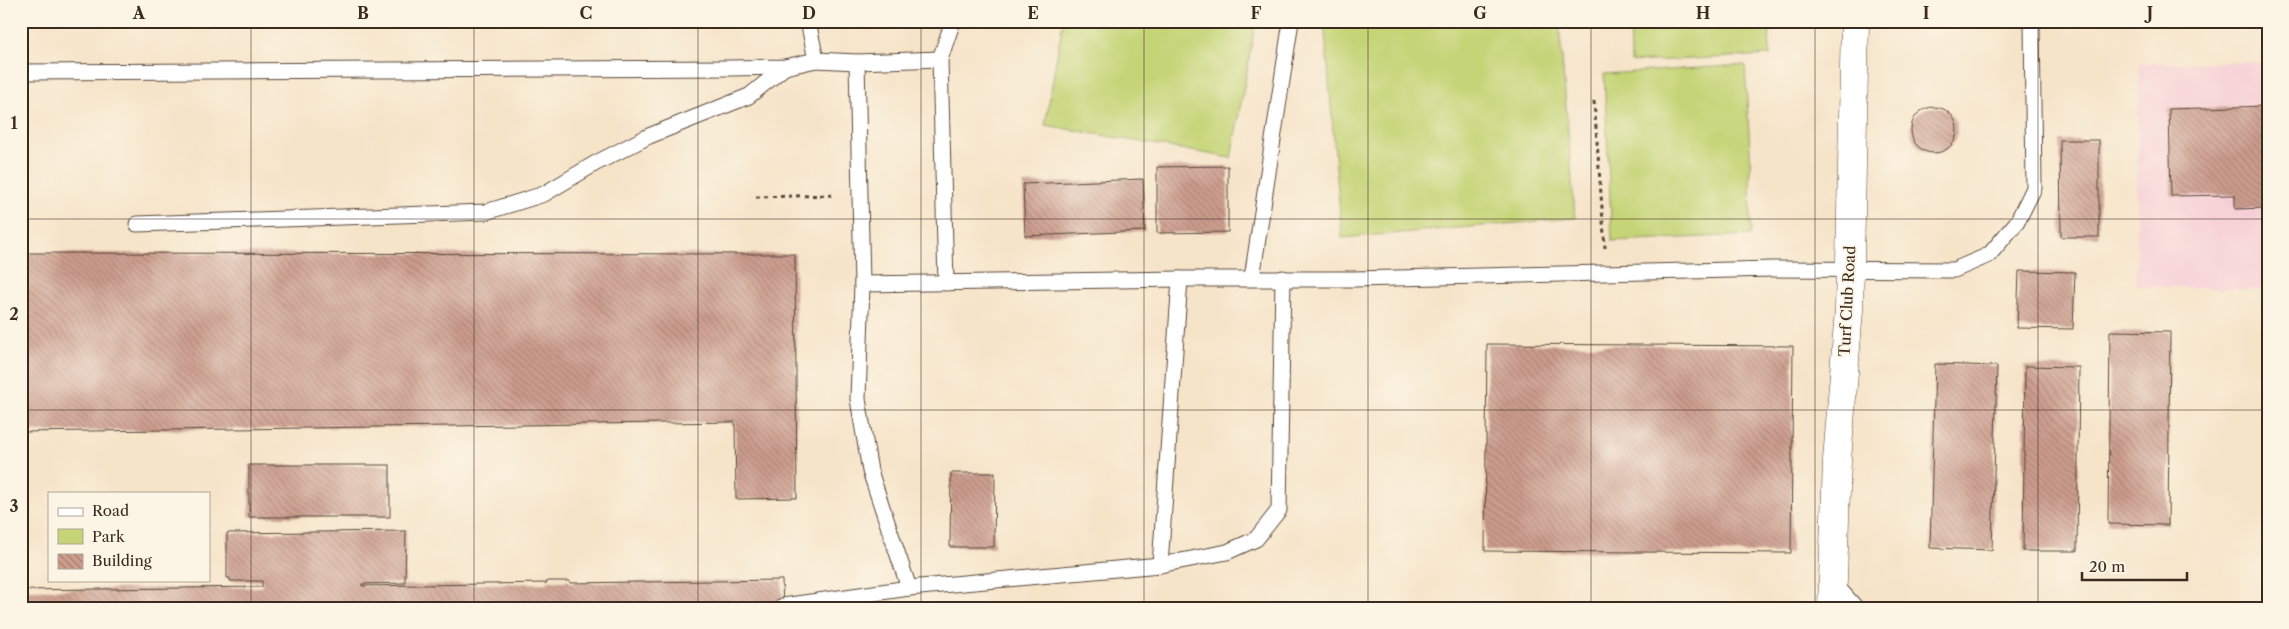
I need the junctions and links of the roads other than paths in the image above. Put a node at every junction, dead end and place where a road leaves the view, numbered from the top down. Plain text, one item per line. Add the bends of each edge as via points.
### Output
1 (808, 21) edge
2 (953, 21) edge
3 (1291, 21) edge
4 (1855, 21) edge
5 (2032, 21) edge
6 (940, 59) junction
7 (816, 60) junction
8 (857, 62) junction
9 (785, 67) junction
10 (21, 72) edge
11 (137, 224) dead end
12 (1850, 269) junction
13 (1180, 278) junction
14 (1252, 278) junction
15 (1283, 278) junction
16 (946, 283) junction
17 (862, 284) junction
18 (1160, 565) junction
19 (1832, 581) junction
20 (909, 588) junction
21 (783, 606) dead end
22 (1832, 608) edge
23 (1856, 608) edge

1 - 7 lane
2 - 6 lane
3 - 14 lane
4 - 12 street, Turf Club Road
5 - 12 lane via 2034,188 2017,222 1989,255 1954,270
6 - 8 lane
6 - 16 lane
7 - 8 lane
7 - 9 lane
8 - 17 lane
9 - 10 lane
9 - 11 lane via 749,96 649,136 544,194 486,212
12 - 15 lane
12 - 19 street, Turf Club Road
13 - 14 lane
13 - 16 lane
13 - 18 lane
14 - 15 lane
15 - 18 lane via 1279,510 1256,539 1227,552
16 - 17 lane
17 - 20 lane via 858,400 870,471
18 - 20 lane
19 - 22 street, Turf Club Road
19 - 23 lane
20 - 21 lane

